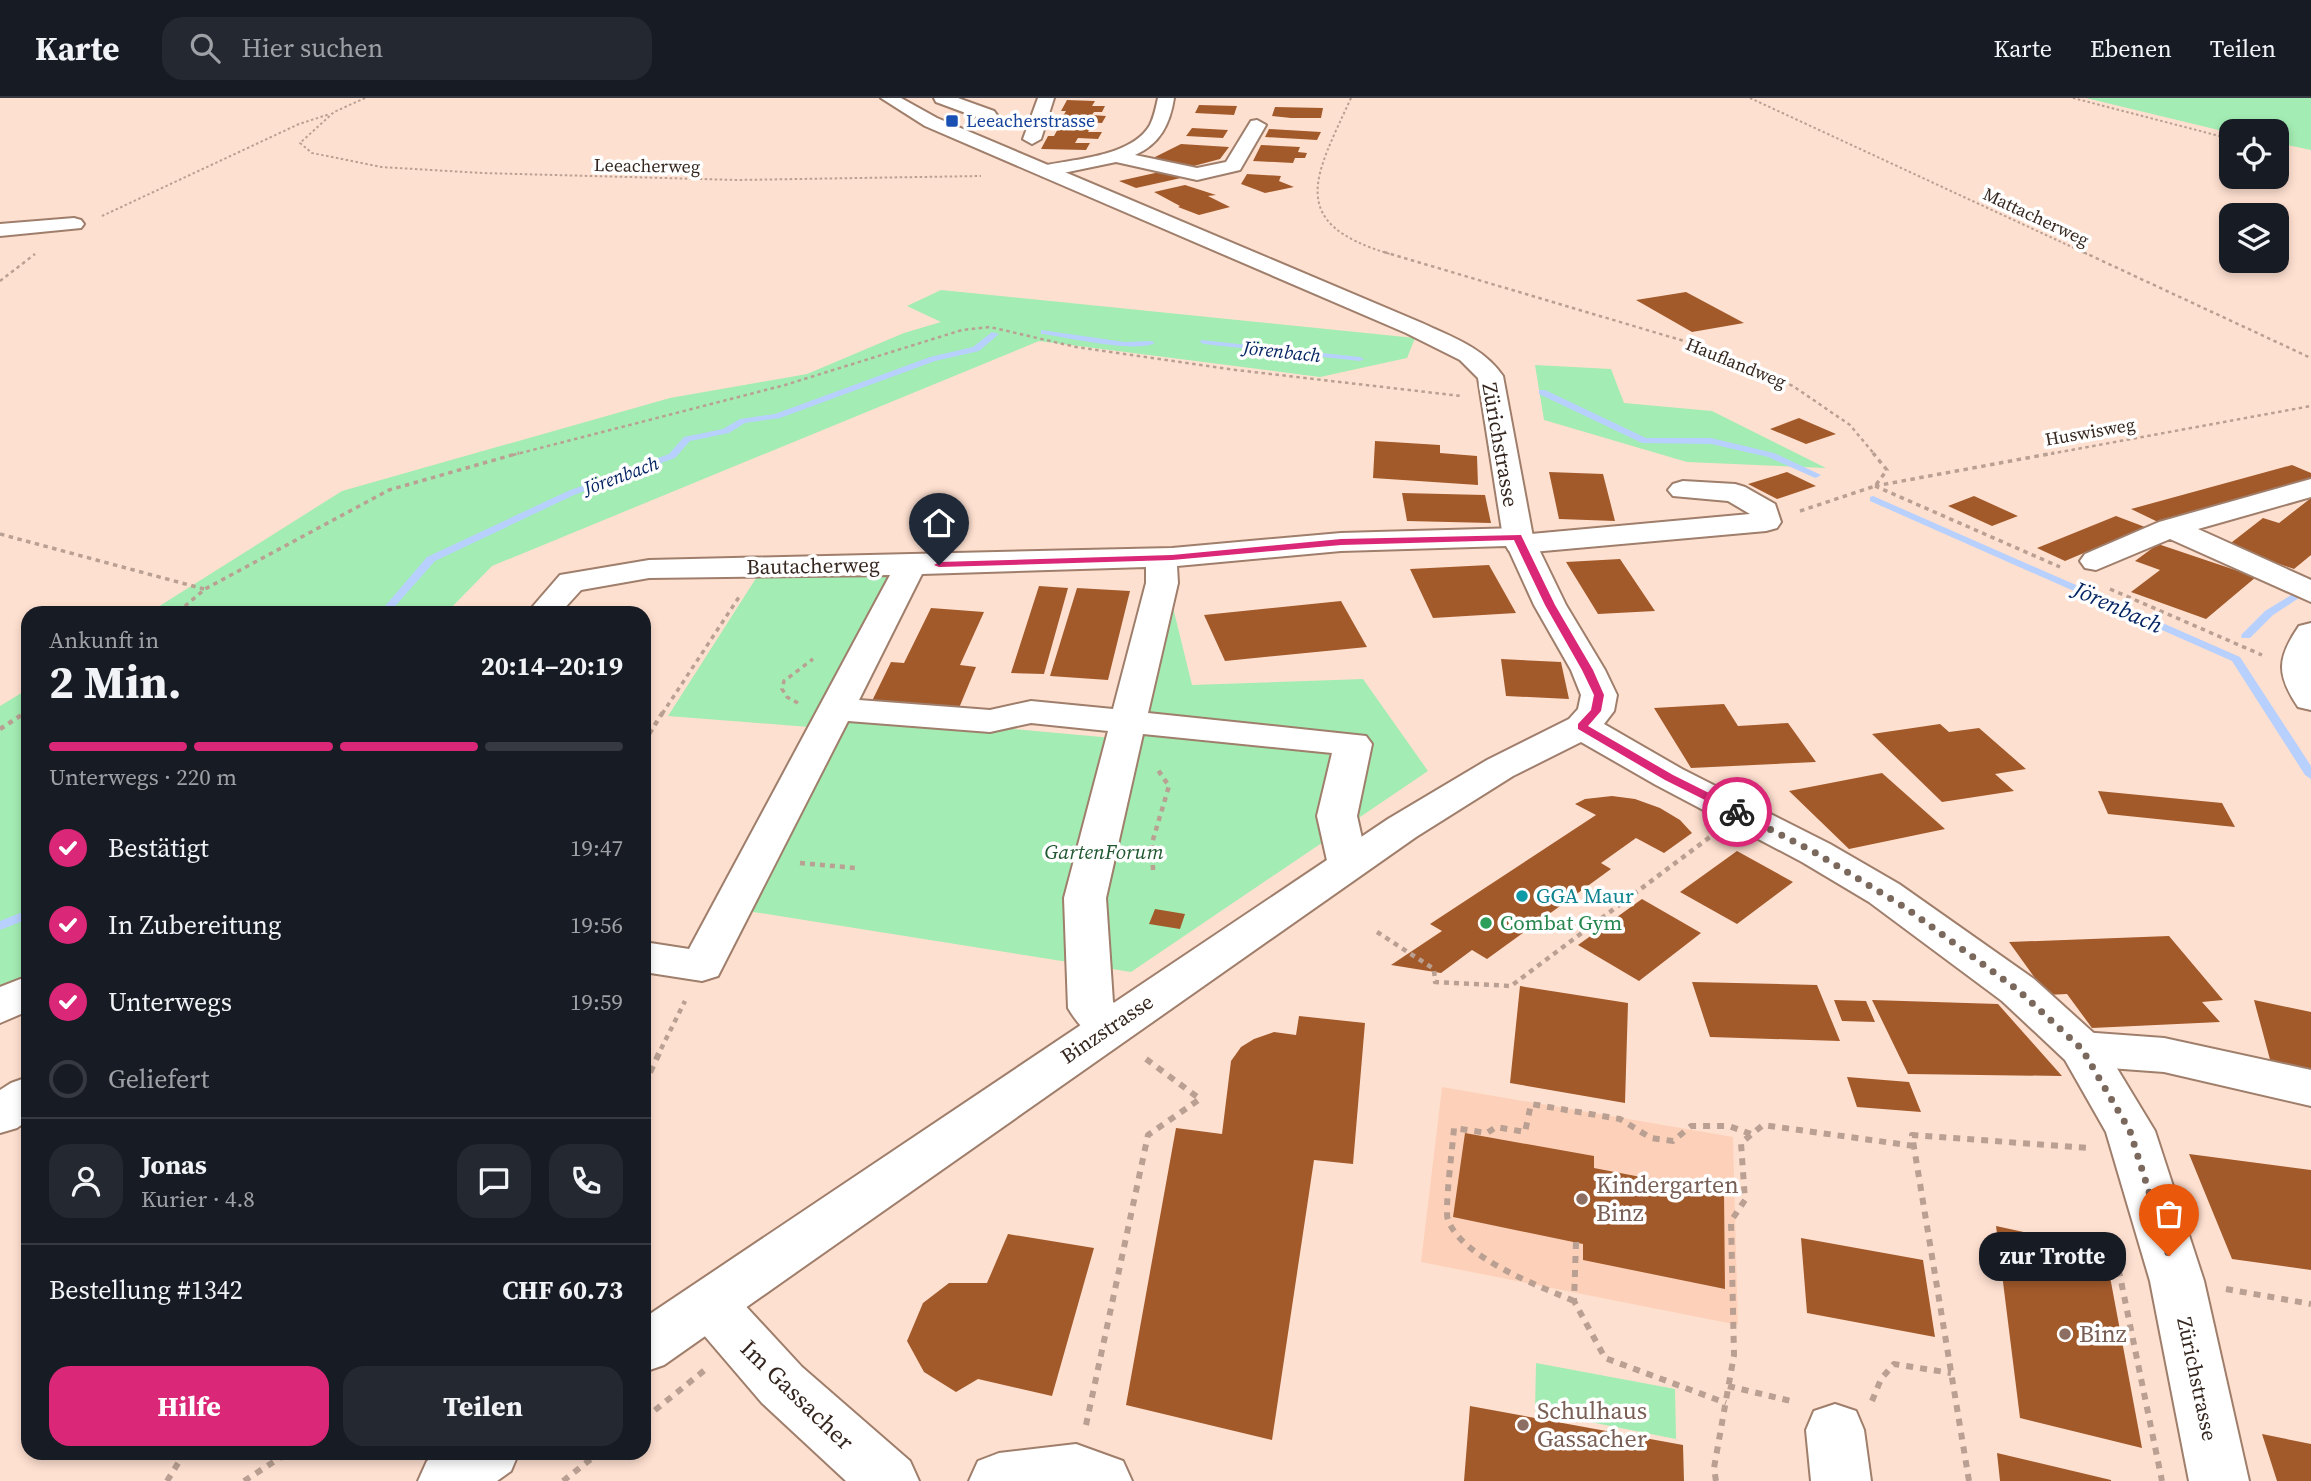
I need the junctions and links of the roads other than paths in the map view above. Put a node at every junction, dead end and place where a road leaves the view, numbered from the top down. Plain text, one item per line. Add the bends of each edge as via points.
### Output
1 (889, 98) edge
2 (942, 98) edge
3 (1046, 98) edge
4 (1167, 98) edge
5 (988, 115) dead end
6 (1261, 115) dead end
7 (1032, 139) dead end
8 (1114, 156) junction
9 (1044, 171) junction
10 (74, 224) road end
11 (0, 230) edge
12 (2311, 488) edge
13 (1683, 490) dead end
14 (2170, 528) junction
15 (1519, 540) junction
16 (1161, 558) junction
17 (2096, 561) dead end
18 (911, 565) junction
19 (2311, 592) edge
20 (549, 606) edge
21 (2311, 633) edge
22 (2311, 699) edge
23 (836, 709) junction
24 (1581, 727) junction
25 (1125, 739) junction
26 (1348, 865) junction
27 (651, 958) edge
28 (21, 995) edge
29 (0, 1007) edge
30 (1122, 1038) junction
31 (2082, 1049) junction
32 (2311, 1088) edge
33 (21, 1100) edge
34 (0, 1115) edge
35 (710, 1304) junction
36 (651, 1343) edge
37 (478, 1460) edge
38 (1089, 1476) edge
39 (448, 1481) edge
40 (889, 1481) edge
41 (999, 1481) edge
42 (2219, 1481) edge

1 - 9 main road, Zürichstrasse via 931,122
2 - 5 main road
3 - 7 main road
4 - 8 main road via 1157,128 1145,143
6 - 8 main road via 1233,166 1203,174
8 - 9 main road
9 - 15 main road, Zürichstrasse via 1469,355 1490,376
10 - 11 main road
12 - 14 main road
13 - 15 main road via 1735,493 1764,510 1766,522
14 - 17 main road
14 - 19 main road
15 - 16 main road, Bautacherweg via 1341,542
15 - 24 main road, Zürichstrasse via 1599,695 1596,711
16 - 18 main road, Bautacherweg
16 - 25 main road via 1162,583
18 - 20 main road, Bautacherweg via 649,569 571,582
18 - 23 main road
21 - 22 main road via 2299,650 2296,670
23 - 25 main road via 990,721 1031,712
23 - 27 main road via 702,966
24 - 26 main road, Binzstrasse via 1489,774
24 - 31 main road, Zürichstrasse via 1873,886 2018,990
25 - 26 main road via 1353,744 1337,816
25 - 30 main road via 1085,898 1091,1008
26 - 30 main road, Binzstrasse
28 - 29 main road
30 - 35 main road, Binzstrasse
31 - 32 main road via 2164,1055
31 - 42 main road, Zürichstrasse via 2130,1131 2177,1281
33 - 34 main road
35 - 36 main road, Binzstrasse
35 - 40 main road, Im Gassacher via 782,1385
37 - 39 main road
38 - 41 main road

